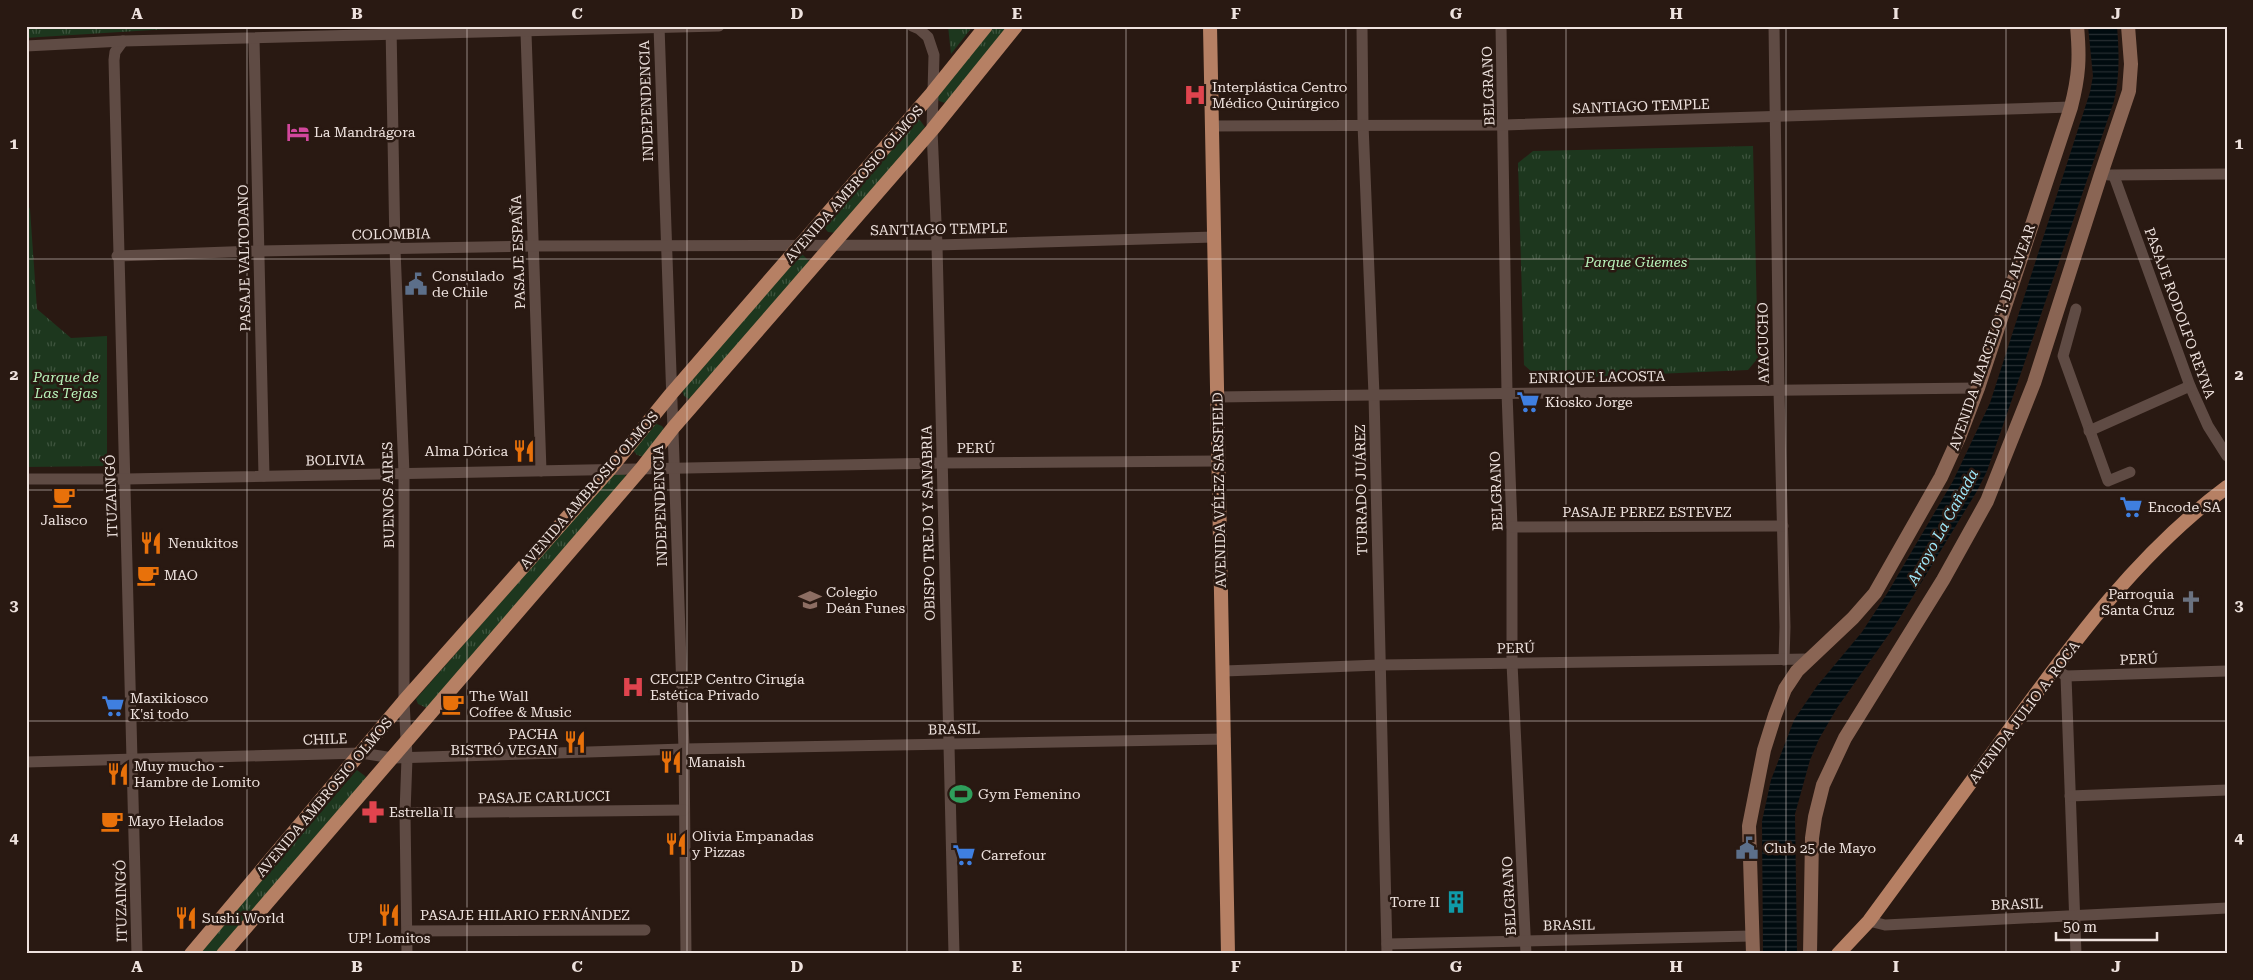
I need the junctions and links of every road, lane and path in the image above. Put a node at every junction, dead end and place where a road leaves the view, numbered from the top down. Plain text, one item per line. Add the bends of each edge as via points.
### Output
1 (719, 26) edge
2 (912, 26) edge
3 (986, 26) edge
4 (1016, 26) edge
5 (1210, 26) edge
6 (1362, 26) edge
7 (1501, 26) edge
8 (1774, 26) edge
9 (2077, 26) edge
10 (2128, 26) edge
11 (659, 27) edge
12 (593, 28) edge
13 (391, 31) edge
14 (526, 33) junction
15 (254, 39) junction
16 (123, 42) junction
17 (26, 46) edge
18 (932, 93) junction
19 (2071, 107) junction
20 (1774, 117) junction
21 (1363, 124) junction
22 (1504, 125) junction
23 (1212, 126) junction
24 (932, 130) junction
25 (2227, 174) edge
26 (2107, 175) junction
27 (1214, 237) junction
28 (830, 245) junction
29 (937, 245) junction
30 (533, 246) junction
31 (665, 246) junction
32 (800, 246) junction
33 (395, 249) junction
34 (260, 250) junction
35 (118, 256) junction
36 (2076, 309) dead end
37 (2190, 386) junction
38 (1978, 388) junction
39 (1779, 390) junction
40 (1507, 393) junction
41 (671, 394) junction
42 (1374, 395) junction
43 (1217, 397) junction
44 (673, 428) junction
45 (2089, 431) junction
46 (2227, 456) edge
47 (1218, 461) junction
48 (942, 463) junction
49 (674, 468) junction
50 (610, 469) junction
51 (641, 469) junction
52 (540, 471) junction
53 (2130, 472) dead end
54 (404, 473) junction
55 (264, 476) junction
56 (26, 479) edge
57 (126, 479) junction
58 (2227, 487) edge
59 (1783, 526) junction
60 (1512, 527) junction
61 (1808, 659) junction
62 (1784, 660) junction
63 (1512, 663) junction
64 (1379, 664) junction
65 (2227, 670) edge
66 (1224, 671) junction
67 (2060, 672) junction
68 (404, 701) junction
69 (1225, 739) junction
70 (406, 741) junction
71 (947, 744) junction
72 (684, 749) junction
73 (361, 753) junction
74 (393, 758) junction
75 (408, 758) junction
76 (133, 759) junction
77 (26, 762) edge
78 (2227, 790) edge
79 (2070, 796) junction
80 (684, 810) junction
81 (405, 813) junction
82 (2227, 908) edge
83 (2076, 917) junction
84 (1869, 921) junction
85 (645, 930) dead end
86 (406, 931) junction
87 (1752, 936) junction
88 (1526, 941) junction
89 (1387, 949) edge
90 (137, 954) edge
91 (191, 954) edge
92 (223, 954) edge
93 (407, 954) edge
94 (686, 954) edge
95 (954, 954) edge
96 (1228, 954) edge
97 (1526, 954) edge
98 (1753, 954) edge
99 (1810, 954) edge
100 (1838, 954) edge
101 (2076, 954) edge

1 - 11 street
2 - 18 street, OBISPO TREJO Y SANABRIA via 920,28 932,46
3 - 18 main road, AVENIDA AMBROSIO OLMOS
4 - 24 main road, AVENIDA AMBROSIO OLMOS
5 - 23 main road, AVENIDA VÉLEZ SARSFIELD
6 - 21 street, TURRADO JUÁREZ
7 - 22 street, BELGRANO
8 - 20 street, AYACUCHO
9 - 19 main road, AVENIDA MARCELO T. DE ALVEAR via 2080,61
10 - 26 main road via 2130,91
11 - 12 street
11 - 31 street, INDEPENDENCIA
12 - 14 street
13 - 14 street
13 - 15 street
13 - 33 street, BUENOS AIRES
14 - 30 street, PASAJE ESPAÑA
15 - 16 street
15 - 34 street, PASAJE VALTODANO
16 - 17 street
16 - 35 street, ITUZAINGÓ via 118,46 114,60
18 - 24 street, OBISPO TREJO Y SANABRIA
18 - 32 main road, AVENIDA AMBROSIO OLMOS
19 - 20 street, SANTIAGO TEMPLE
19 - 38 main road, AVENIDA MARCELO T. DE ALVEAR
20 - 22 street, SANTIAGO TEMPLE
20 - 39 street, AYACUCHO
21 - 22 street, SANTIAGO TEMPLE
21 - 23 street, SANTIAGO TEMPLE
21 - 42 street, TURRADO JUÁREZ
22 - 40 street, BELGRANO
23 - 27 main road, AVENIDA VÉLEZ SARSFIELD
24 - 28 main road, AVENIDA AMBROSIO OLMOS
24 - 29 street, OBISPO TREJO Y SANABRIA
25 - 26 street
26 - 37 street, PASAJE RODOLFO REYNA
26 - 99 main road via 2034,383 1988,501 1845,738 1823,785 1812,838
27 - 29 street, SANTIAGO TEMPLE
27 - 43 main road, AVENIDA VÉLEZ SARSFIELD
28 - 29 street, SANTIAGO TEMPLE
28 - 32 street, SANTIAGO TEMPLE
28 - 44 main road, AVENIDA AMBROSIO OLMOS
29 - 48 street, OBISPO TREJO Y SANABRIA
30 - 31 street, COLOMBIA
30 - 33 street, COLOMBIA
30 - 52 street, PASAJE ESPAÑA
31 - 32 street, SANTIAGO TEMPLE
31 - 41 street, INDEPENDENCIA
32 - 41 main road, AVENIDA AMBROSIO OLMOS
33 - 34 street, COLOMBIA
33 - 54 street, BUENOS AIRES
34 - 35 street, COLOMBIA
34 - 55 street, PASAJE VALTODANO
35 - 57 street, ITUZAINGÓ
36 - 45 street via 2063,356
37 - 45 street
37 - 46 street, PASAJE RODOLFO REYNA via 2208,426
38 - 39 street, ENRIQUE LACOSTA
38 - 61 main road, AVENIDA MARCELO T. DE ALVEAR via 1941,477 1884,578 1866,604
39 - 40 street, ENRIQUE LACOSTA
39 - 59 street, AYACUCHO
40 - 42 street, ENRIQUE LACOSTA
40 - 60 street, BELGRANO
41 - 44 street, INDEPENDENCIA
41 - 50 main road, AVENIDA AMBROSIO OLMOS
42 - 43 street, ENRIQUE LACOSTA
42 - 64 street, TURRADO JUÁREZ
43 - 47 main road, AVENIDA VÉLEZ SARSFIELD
44 - 49 street, INDEPENDENCIA
44 - 51 main road, AVENIDA AMBROSIO OLMOS
45 - 53 street via 2108,481
47 - 48 street, PERÚ
47 - 66 main road, AVENIDA VÉLEZ SARSFIELD
48 - 49 street, PERÚ
48 - 71 street, OBISPO TREJO Y SANABRIA
49 - 51 street, BOLIVIA
49 - 72 street, INDEPENDENCIA
50 - 51 street, BOLIVIA
50 - 52 street, BOLIVIA
50 - 68 main road, AVENIDA AMBROSIO OLMOS
51 - 70 main road, AVENIDA AMBROSIO OLMOS
52 - 54 street, BOLIVIA
54 - 55 street, BOLIVIA
54 - 68 street, BUENOS AIRES
55 - 57 street, BOLIVIA
56 - 57 street, BOLIVIA
57 - 76 street, ITUZAINGÓ
58 - 67 main road, AVENIDA JULIO A. ROCA via 2147,557
59 - 60 street, PASAJE PEREZ ESTEVEZ
59 - 62 street, AYACUCHO
60 - 63 street, BELGRANO
61 - 62 street, PERÚ
61 - 87 main road, AVENIDA MARCELO T. DE ALVEAR via 1785,689 1775,714 1750,812
62 - 63 street, PERÚ
63 - 64 street, PERÚ
63 - 88 street, BELGRANO
64 - 66 street, PERÚ
64 - 89 street, TURRADO JUÁREZ
65 - 67 street, PERÚ
66 - 69 main road, AVENIDA VÉLEZ SARSFIELD
67 - 79 street
67 - 84 main road, AVENIDA JULIO A. ROCA
68 - 70 street, BUENOS AIRES
68 - 73 main road, AVENIDA AMBROSIO OLMOS
69 - 71 street, BRASIL
69 - 96 main road, AVENIDA VÉLEZ SARSFIELD
70 - 74 main road, AVENIDA AMBROSIO OLMOS
70 - 75 street, BUENOS AIRES
71 - 72 street, BRASIL
71 - 95 street, OBISPO TREJO Y SANABRIA
72 - 75 street, CHILE
72 - 80 street, INDEPENDENCIA
73 - 74 street, CHILE
73 - 76 street, CHILE
73 - 91 main road, AVENIDA AMBROSIO OLMOS
74 - 75 street, CHILE
74 - 92 main road, AVENIDA AMBROSIO OLMOS
75 - 81 street, BUENOS AIRES
76 - 77 street, CHILE
76 - 90 street, ITUZAINGÓ
78 - 79 street
79 - 83 street
80 - 81 street, PASAJE CARLUCCI
80 - 94 street, INDEPENDENCIA
81 - 86 street, BUENOS AIRES
82 - 83 street, BRASIL
83 - 84 street, BRASIL via 1886,924
83 - 101 street
84 - 100 main road, AVENIDA JULIO A. ROCA
85 - 86 street, PASAJE HILARIO FERNÁNDEZ
86 - 93 street, BUENOS AIRES
87 - 88 street, BRASIL
87 - 98 main road, AVENIDA MARCELO T. DE ALVEAR
88 - 89 street, BRASIL
88 - 97 street, BELGRANO

